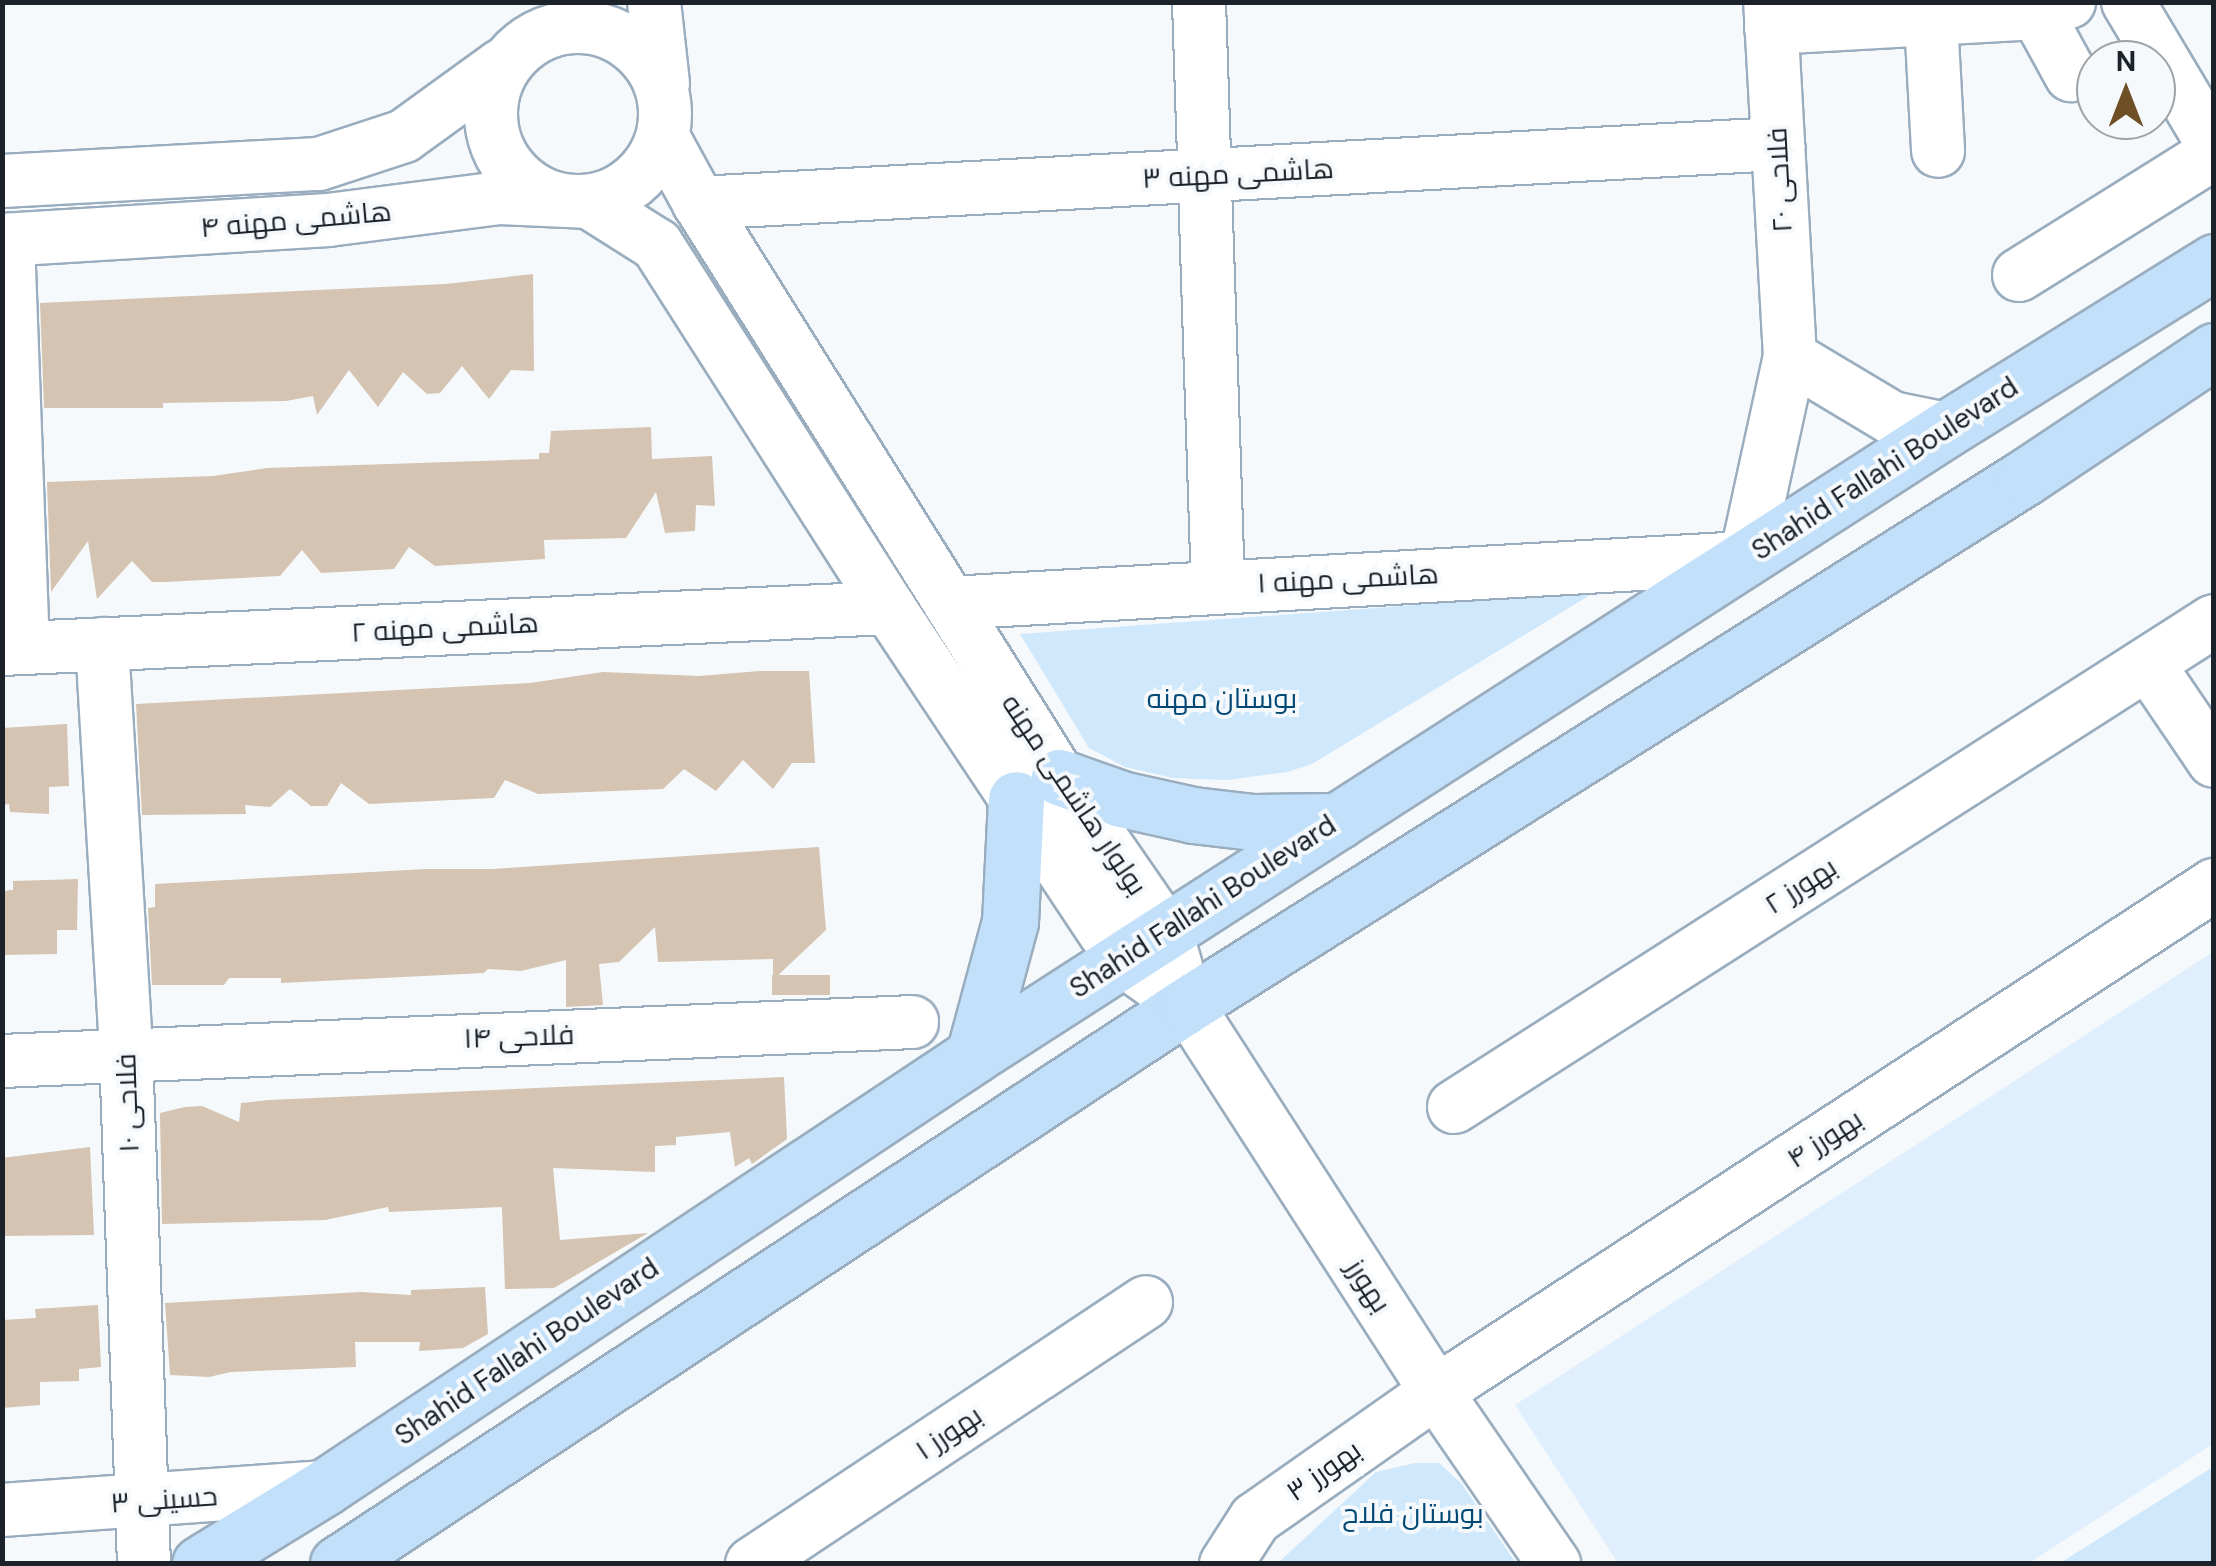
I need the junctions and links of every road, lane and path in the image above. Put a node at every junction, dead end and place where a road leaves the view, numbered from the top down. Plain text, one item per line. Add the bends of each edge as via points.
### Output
1 (654, 2) edge
2 (1199, 2) edge
3 (2128, 2) edge
4 (2053, 8) edge
5 (1770, 15) edge
6 (1930, 20) junction
7 (536, 34) edge
8 (2071, 74) dead end
9 (664, 115) junction
10 (1778, 144) junction
11 (2214, 149) edge
12 (1938, 151) dead end
13 (1201, 176) junction
14 (2, 181) edge
15 (589, 202) junction
16 (698, 203) junction
17 (5, 240) edge
18 (2214, 262) edge
19 (2020, 275) dead end
20 (2214, 352) edge
21 (1790, 357) junction
22 (1946, 429) junction
23 (1746, 558) junction
24 (1218, 586) junction
25 (950, 603) junction
26 (888, 608) junction
27 (2214, 622) edge
28 (102, 644) junction
29 (13, 649) edge
30 (2148, 664) junction
31 (2214, 761) edge
32 (1038, 788) junction
33 (1338, 820) junction
34 (2214, 885) edge
35 (1144, 946) junction
36 (1187, 1006) junction
37 (912, 1022) dead end
38 (126, 1052) junction
39 (974, 1055) junction
40 (2, 1061) edge
41 (1454, 1107) dead end
42 (1146, 1302) dead end
43 (1436, 1392) junction
44 (324, 1486) junction
45 (139, 1504) junction
46 (2, 1510) edge
47 (144, 1564) edge
48 (200, 1564) edge
49 (338, 1564) edge
50 (752, 1564) edge
51 (1226, 1564) edge
52 (1554, 1564) edge

1 - 9 street, بولوار هاشمی مهنه
2 - 13 street
3 - 11 street
4 - 6 street
4 - 8 street
5 - 6 street
5 - 10 street, فلاحی ۲۰
6 - 12 street
7 - 9 street via 590,25 637,47
7 - 14 street, هاشمی مهنه ۴ via 404,136 318,164
7 - 15 street via 488,113 502,161 539,194
9 - 15 street via 635,182
9 - 16 street, بولوار هاشمی مهنه
10 - 13 street, هاشمی مهنه ۳
10 - 21 street, فلاحی ۲۰
11 - 19 street
13 - 16 street, هاشمی مهنه ۳
13 - 24 street
15 - 17 street, هاشمی مهنه ۴ via 500,198 328,220
15 - 26 street, بولوار هاشمی مهنه via 657,245
16 - 25 street, بولوار هاشمی مهنه
17 - 29 street
18 - 22 main road, Shahid Fallahi Boulevard
20 - 36 main road
21 - 22 street via 1892,418
21 - 23 street, فلاحی ۲۰
22 - 23 main road, Shahid Fallahi Boulevard
23 - 24 street, هاشمی مهنه ۱
23 - 33 main road, Shahid Fallahi Boulevard
24 - 25 street, هاشمی مهنه ۱
25 - 32 street, بولوار هاشمی مهنه
26 - 28 street, هاشمی مهنه ۲
26 - 32 street, بولوار هاشمی مهنه
27 - 30 street, بهورز ۲
28 - 29 street, هاشمی مهنه ۲
28 - 38 street, فلاحی ۱۰
30 - 31 street
30 - 41 street, بهورز ۲
32 - 33 main road via 1253,822
32 - 35 street, بولوار هاشمی مهنه
32 - 39 main road
33 - 35 main road, Shahid Fallahi Boulevard
34 - 43 street, بهورز ۴
35 - 36 street, بولوار هاشمی مهنه
35 - 39 main road, Shahid Fallahi Boulevard
36 - 43 street, بهورز
36 - 49 main road
37 - 38 street, فلاحی ۱۴
38 - 40 street, فلاحی ۱۴
38 - 45 street, فلاحی ۱۰
39 - 44 main road, Shahid Fallahi Boulevard
42 - 50 street, بهورز ۱
43 - 51 street, بهورز ۳ via 1255,1519
43 - 52 street, بهورز
44 - 45 street, حسینی ۳
44 - 48 main road, Shahid Fallahi Boulevard
45 - 46 street, حسینی ۳
45 - 47 street, فلاحی ۱۰

